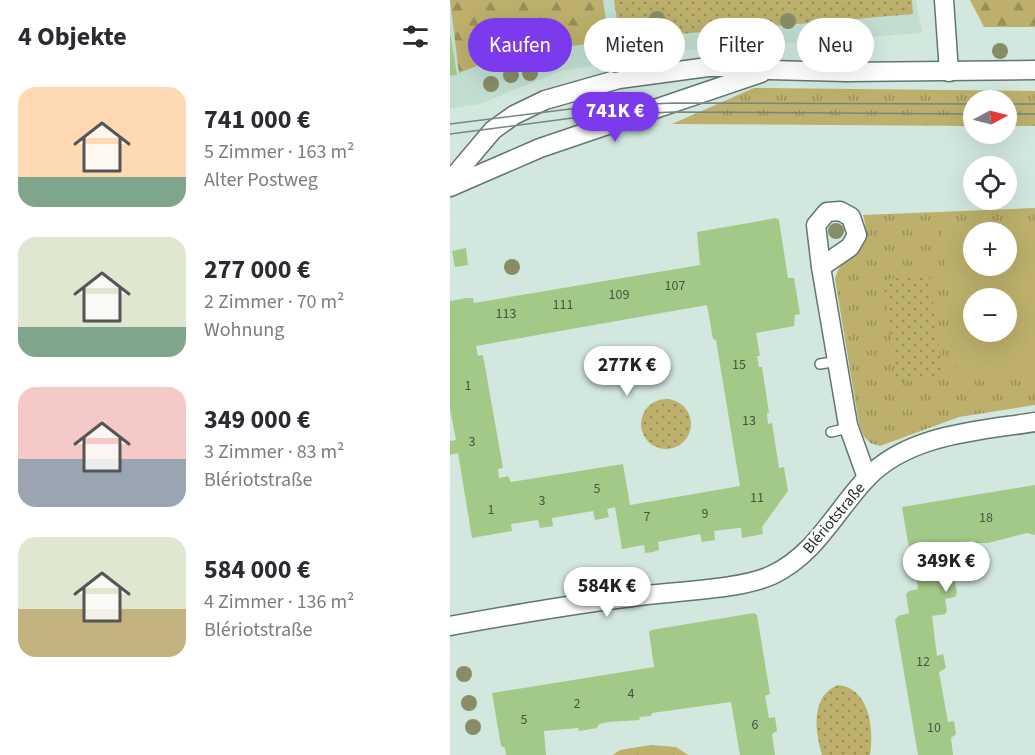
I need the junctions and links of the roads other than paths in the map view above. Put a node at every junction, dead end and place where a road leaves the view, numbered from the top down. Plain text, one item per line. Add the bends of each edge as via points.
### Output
1 (944, 0) edge
2 (697, 68) edge
3 (785, 70) edge
4 (1035, 70) edge
5 (763, 72) edge
6 (949, 72) junction
7 (450, 181) edge
8 (450, 187) edge
9 (821, 267) dead end
10 (1035, 422) edge
11 (849, 428) junction
12 (831, 432) dead end
13 (867, 478) junction
14 (450, 626) edge

1 - 6 street
2 - 7 street via 620,79 563,94 514,115 493,130
3 - 6 street
4 - 6 street
5 - 8 street via 540,148
9 - 11 street, Blériotstraße via 829,363
10 - 13 street, Blériotstraße via 942,437 893,457
11 - 12 lane
11 - 13 street, Blériotstraße
13 - 14 street, Blériotstraße via 810,550 758,581

